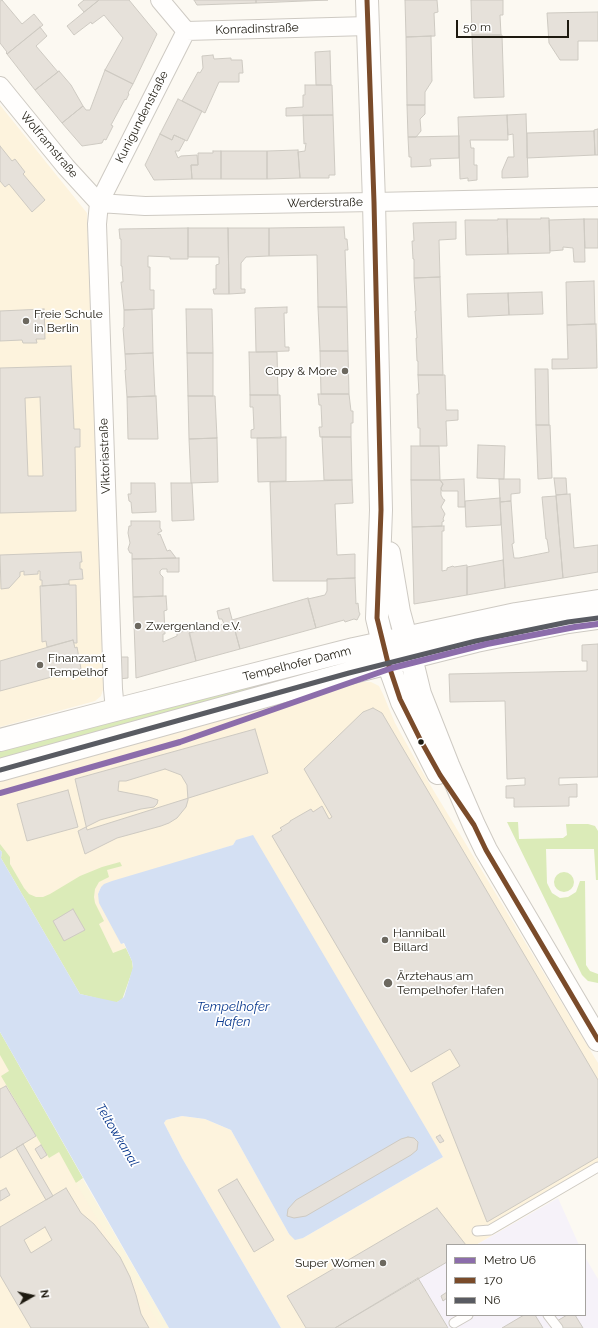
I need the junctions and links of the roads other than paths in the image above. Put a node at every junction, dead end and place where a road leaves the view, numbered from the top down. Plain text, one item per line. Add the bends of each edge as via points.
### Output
1 (160, 0) edge
2 (367, 0) edge
3 (368, 26) junction
4 (186, 31) junction
5 (0, 86) edge
6 (598, 197) edge
7 (374, 202) junction
8 (99, 203) junction
9 (381, 510) junction
10 (598, 601) edge
11 (598, 618) edge
12 (409, 648) junction
13 (385, 653) junction
14 (115, 710) junction
15 (0, 740) edge
16 (0, 770) edge
17 (474, 825) junction
18 (598, 1040) edge
19 (598, 1167) edge
20 (477, 1231) dead end
21 (466, 1316) edge
22 (549, 1316) edge
23 (454, 1323) dead end
24 (558, 1328) edge

1 - 4 street
2 - 3 main road
3 - 4 street, Konradinstraße
3 - 7 main road
4 - 8 street, Kunigundenstraße
5 - 8 street, Wolframstraße
6 - 7 street, Werderstraße
7 - 8 street, Werderstraße via 145,206
7 - 9 main road
8 - 14 street, Viktoriastraße via 97,232
9 - 12 main road via 399,612
9 - 13 main road via 377,618
10 - 12 main road, Tempelhofer Damm via 516,614
11 - 12 main road, Tempelhofer Damm
12 - 13 main road, Tempelhofer Damm
12 - 17 main road via 420,694
13 - 14 main road, Tempelhofer Damm
13 - 16 main road, Tempelhofer Damm
13 - 17 main road via 400,699 421,741 440,775
14 - 15 main road, Tempelhofer Damm
17 - 18 main road via 486,850
19 - 20 lane via 490,1230
21 - 23 lane
22 - 24 lane

